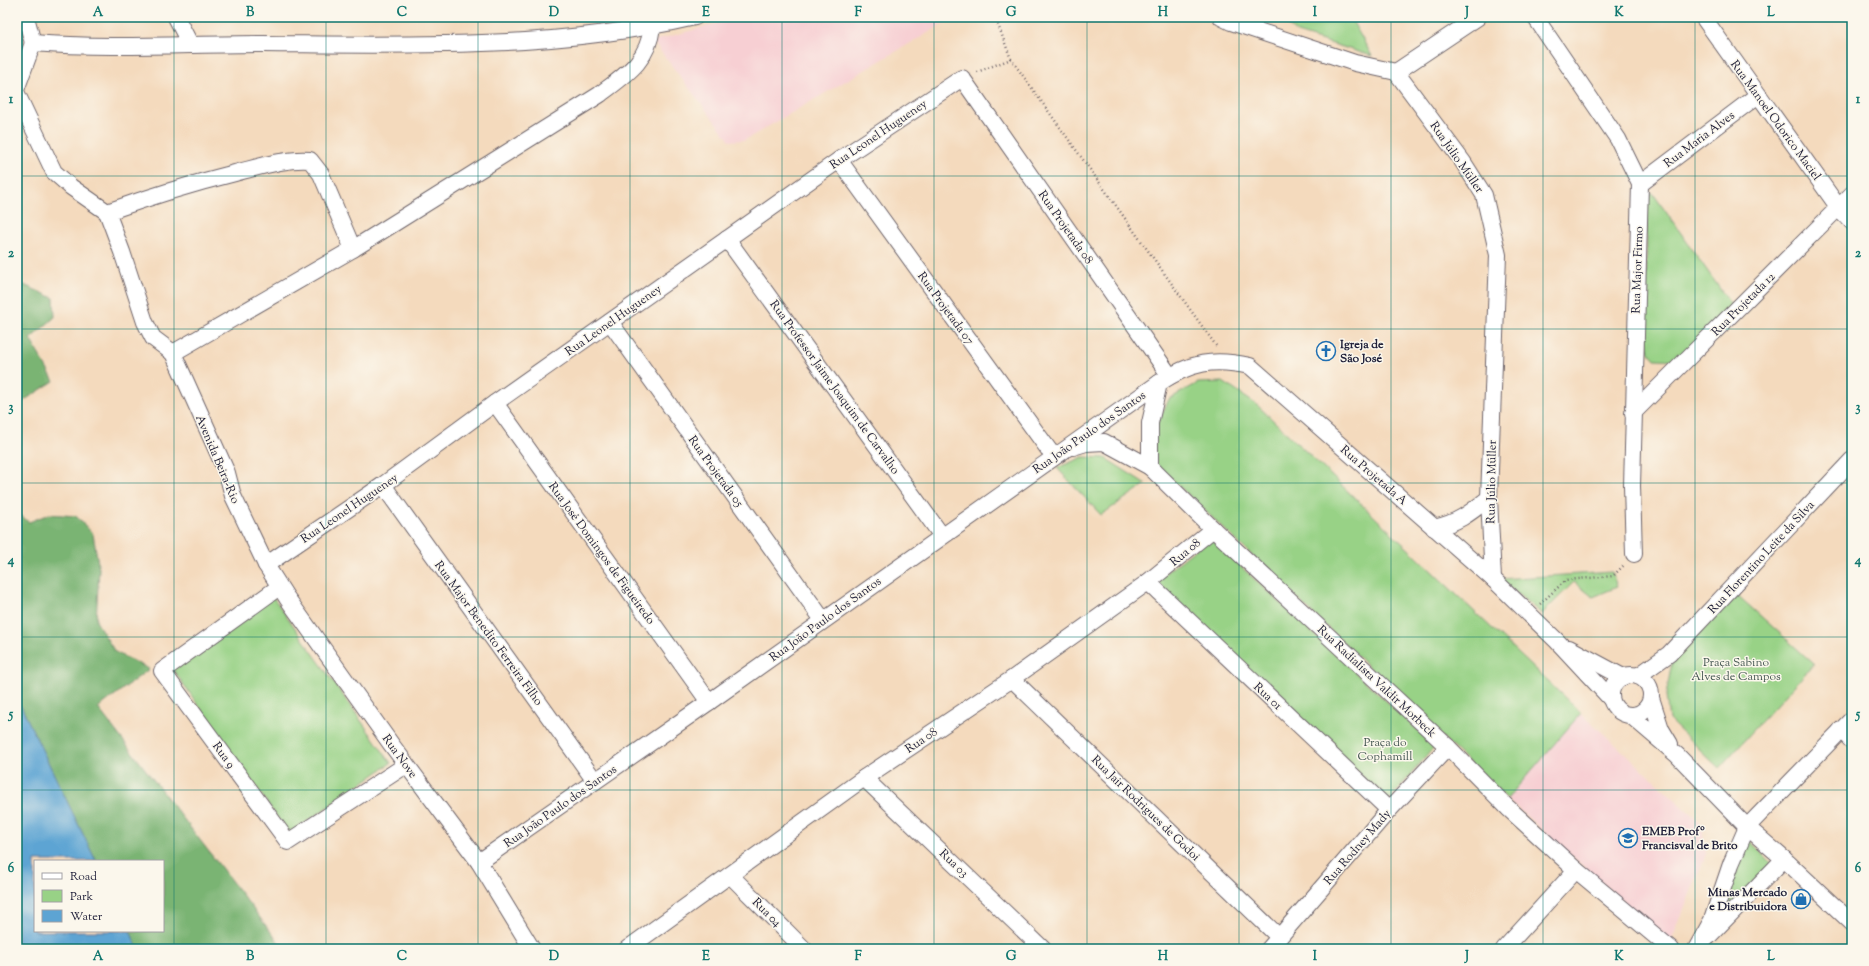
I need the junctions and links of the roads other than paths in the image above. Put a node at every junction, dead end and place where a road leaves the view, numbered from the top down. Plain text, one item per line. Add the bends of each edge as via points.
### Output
1 (26, 17) edge
2 (176, 17) edge
3 (695, 17) edge
4 (1478, 17) edge
5 (1535, 17) edge
6 (1703, 17) edge
7 (1230, 19) edge
8 (652, 27) junction
9 (33, 43) junction
10 (190, 44) junction
11 (1396, 72) junction
12 (962, 78) joint
13 (17, 86) edge
14 (17, 94) edge
15 (1758, 94) junction
16 (838, 160) junction
17 (1640, 184) junction
18 (1852, 194) edge
19 (1839, 208) junction
20 (106, 212) junction
21 (1852, 222) edge
22 (728, 238) junction
23 (353, 249) junction
24 (610, 322) junction
25 (173, 352) junction
26 (1164, 380) junction
27 (495, 403) junction
28 (1633, 413) junction
29 (1060, 453) junction
30 (1852, 460) edge
31 (1150, 467) junction
32 (383, 485) junction
33 (1489, 498) junction
34 (1213, 528) junction
35 (1434, 528) junction
36 (942, 536) junction
37 (1634, 554) road end
38 (266, 565) junction
39 (1493, 579) junction
40 (1148, 582) junction
41 (280, 587) junction
42 (823, 620) junction
43 (1557, 641) junction
44 (1669, 654) junction
45 (1630, 676) junction
46 (1012, 679) junction
47 (1650, 693) junction
48 (1611, 699) junction
49 (709, 702) junction
50 (1630, 715) junction
51 (1852, 718) edge
52 (1846, 736) edge
53 (1448, 747) junction
54 (1677, 755) junction
55 (406, 765) junction
56 (864, 778) junction
57 (596, 782) junction
58 (1389, 810) junction
59 (1747, 827) junction
60 (1784, 859) junction
61 (479, 862) junction
62 (1576, 870) junction
63 (730, 875) junction
64 (1852, 923) edge
65 (1280, 937) junction
66 (1698, 947) edge
67 (532, 949) edge
68 (627, 949) edge
69 (804, 949) edge
70 (1043, 949) edge
71 (1269, 949) edge
72 (1504, 949) edge
73 (1671, 949) edge

1 - 9 street
2 - 10 street
3 - 8 street
4 - 11 street
5 - 17 street, Rua Major Firmo via 1618,140
6 - 15 street, Rua Manoel Odorico Maciel
7 - 11 street via 1355,64
8 - 10 street via 520,42 449,45
8 - 23 street via 651,40 645,54 632,69 599,95
9 - 10 street via 85,47
9 - 13 street
11 - 33 street, Rua Júlio Müller via 1463,162 1484,195 1498,256
12 - 16 street, Rua Leonel Hugueney
12 - 26 street, Rua Projetada 08
14 - 20 street via 54,172
15 - 17 street, Rua Maria Alves
15 - 19 street, Rua Manoel Odorico Maciel
16 - 22 street, Rua Leonel Hugueney
16 - 29 street, Rua Projetada 07
17 - 28 street, Rua Major Firmo
18 - 19 street, Rua Projetada 12
19 - 21 street, Rua Manoel Odorico Maciel
19 - 28 street, Rua Projetada 12
20 - 23 street via 165,191 251,169 294,160 310,160 321,174
20 - 25 street via 145,322 153,338
22 - 24 street, Rua Leonel Hugueney
22 - 36 street, Rua Professor Jaime Joaquim de Carvalho
23 - 25 street
24 - 27 street, Rua Leonel Hugueney
24 - 42 street, Rua Projetada 05
25 - 38 street, Avenida Beira-Rio via 226,473 233,496
26 - 29 street, Rua João Paulo dos Santos
26 - 31 street via 1150,423
26 - 35 street, Rua Projetada A via 1210,361 1227,361 1250,366
27 - 32 street, Rua Leonel Hugueney
27 - 49 street, Rua José Domingos de Figueiredo
28 - 37 street, Rua Major Firmo
29 - 31 street via 1086,443 1104,442
29 - 36 street, Rua João Paulo dos Santos
30 - 44 street, Rua Florentino Leite da Silva
31 - 34 street, Rua Radialista Valdir Morbeck
32 - 38 street, Rua Leonel Hugueney
32 - 57 street, Rua Major Benedito Ferreira Filho
33 - 35 street via 1464,518
33 - 39 street, Rua Júlio Müller
34 - 40 street, Rua 08
34 - 53 street, Rua Radialista Valdir Morbeck
35 - 39 street, Rua Projetada A
36 - 42 street, Rua João Paulo dos Santos
38 - 41 street, Rua Nove
39 - 43 street, Rua Projetada A
40 - 46 street, Rua 08
40 - 58 street, Rua 01
41 - 55 street, Rua Nove
41 - 55 street, Rua 9 via 162,670 288,842
42 - 49 street, Rua João Paulo dos Santos
43 - 45 street, Rua Projetada A
43 - 48 street, Rua Projetada A
44 - 45 street, Rua Florentino Leite da Silva
44 - 47 street, Rua Florentino Leite da Silva
45 - 47 street via 1646,682
45 - 48 street via 1614,685
46 - 56 street, Rua 08
46 - 65 street, Rua Jair Rodrigues de Godoi
47 - 50 street via 1646,708 1636,715
47 - 54 street via 1661,729
48 - 50 street via 1617,709
49 - 57 street, Rua João Paulo dos Santos
50 - 54 street
51 - 52 street
52 - 59 street
53 - 58 street, Rua Rodney Mady
53 - 62 street, Rua Radialista Valdir Morbeck via 1508,808
54 - 59 street
55 - 61 street, Rua Nove
56 - 63 street, Rua 08
56 - 70 street, Rua 03
57 - 61 street, Rua João Paulo dos Santos
58 - 65 street, Rua Rodney Mady
59 - 60 street
59 - 66 street via 1712,920
60 - 64 street
60 - 66 street
61 - 67 street, Rua Nove
62 - 72 street
62 - 73 street, Rua Radialista Valdir Morbeck
63 - 68 street, Rua 08
63 - 69 street, Rua 04
65 - 71 street, Rua Rodney Mady

